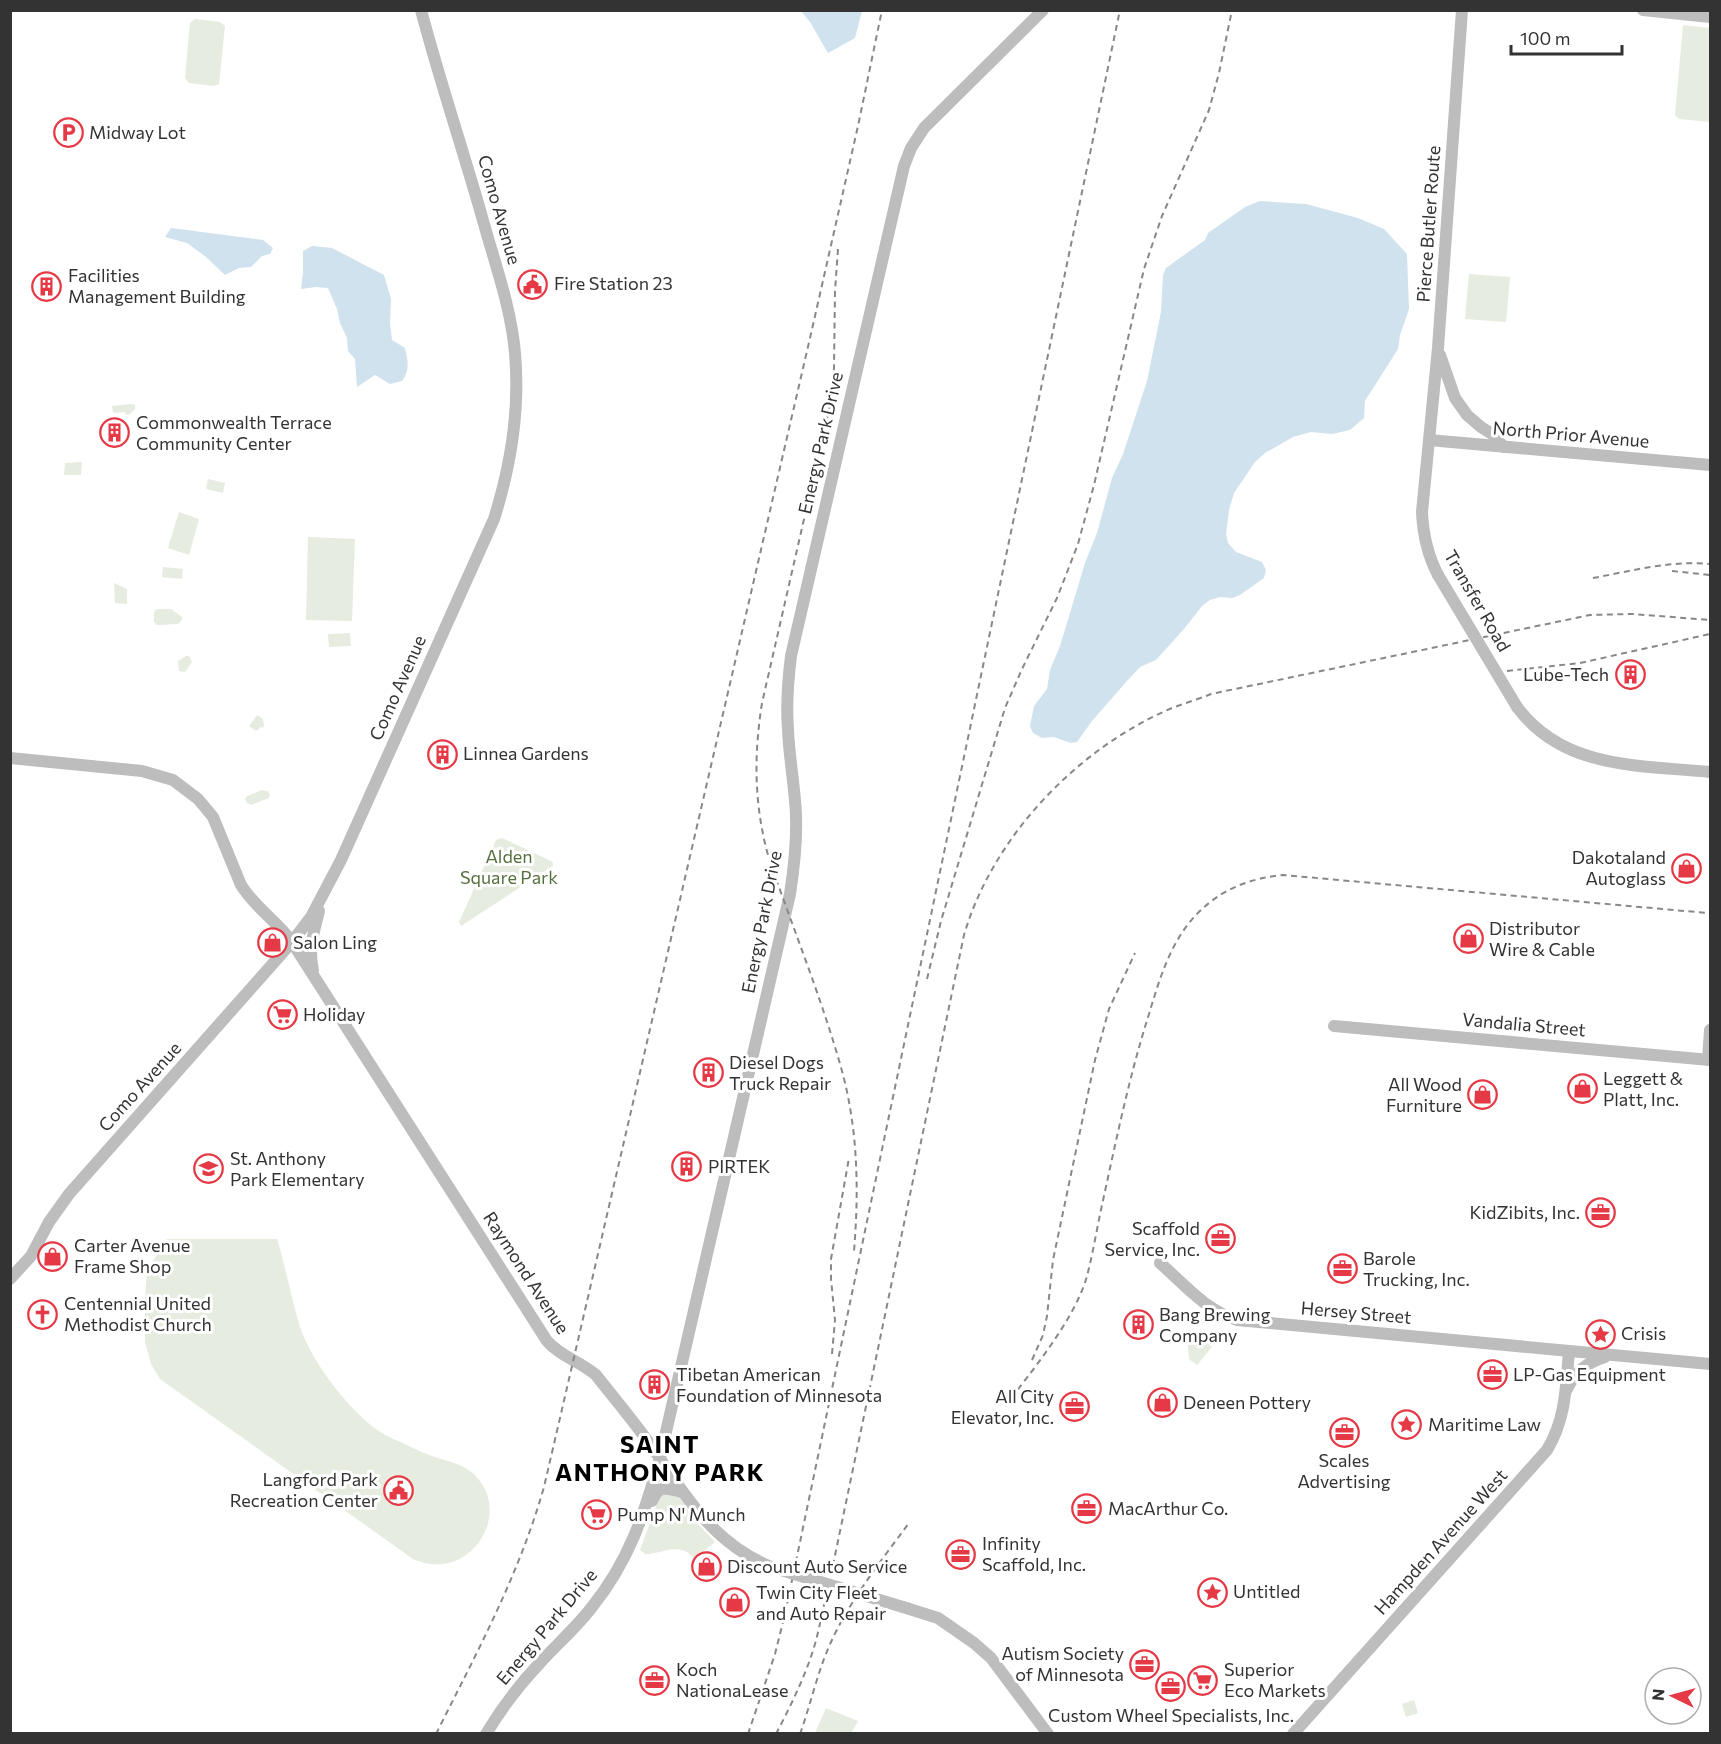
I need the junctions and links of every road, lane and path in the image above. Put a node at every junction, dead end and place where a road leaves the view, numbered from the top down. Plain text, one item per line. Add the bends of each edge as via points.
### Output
1 (421, 10) edge
2 (1043, 10) edge
3 (1462, 10) edge
4 (1643, 10) edge
5 (1710, 17) edge
6 (1438, 348) junction
7 (1429, 440) junction
8 (1504, 447) junction
9 (1710, 465) edge
10 (10, 758) edge
11 (1710, 772) edge
12 (322, 898) junction
13 (292, 942) junction
14 (315, 977) junction
15 (1334, 1026) dead end
16 (1710, 1030) edge
17 (1709, 1060) edge
18 (1160, 1263) dead end
19 (10, 1279) edge
20 (1569, 1351) junction
21 (1612, 1354) junction
22 (1710, 1364) edge
23 (1565, 1392) junction
24 (669, 1419) junction
25 (636, 1427) junction
26 (660, 1458) junction
27 (682, 1492) junction
28 (646, 1505) junction
29 (486, 1734) edge
30 (1048, 1734) edge
31 (1293, 1734) edge

1 - 12 street, Como Avenue via 507,306 515,353 514,427 507,474 489,532
2 - 24 street, Energy Park Drive via 924,128 911,148 901,176 791,656 787,713 797,830 790,894
3 - 6 street, Pierce Butler Route
4 - 5 street
6 - 7 street, Pierce Butler Route
6 - 8 street via 1455,398 1467,415
7 - 8 street, North Prior Avenue
7 - 11 street, Transfer Road, bridge via 1423,524 1428,551 1525,717 1556,743 1586,756 1618,764
8 - 9 street, North Prior Avenue
10 - 13 street, Raymond Avenue via 142,771 173,780 198,799 213,817 241,885
12 - 13 street, Como Avenue
12 - 14 street via 310,946
13 - 14 street, Raymond Avenue
13 - 19 street, Como Avenue via 69,1194 31,1256
14 - 25 street, Raymond Avenue via 547,1341 558,1353 596,1375
15 - 17 street, Vandalia Street
16 - 17 street
18 - 20 street, Hersey Street via 1202,1302 1237,1320
20 - 21 street, Hersey Street
20 - 23 street, Hampden Avenue West
21 - 22 street, Hersey Street
21 - 23 street via 1586,1365
23 - 31 street, Hampden Avenue West via 1558,1429 1547,1450
24 - 25 street via 651,1432
24 - 26 street, Energy Park Drive
25 - 26 street, Raymond Avenue
26 - 27 street, Raymond Avenue
26 - 28 street, Energy Park Drive
27 - 28 street via 663,1488
27 - 30 street, Raymond Avenue, bridge via 721,1537 771,1567 938,1618 991,1658
28 - 29 street, Energy Park Drive via 632,1544 604,1592 524,1680

